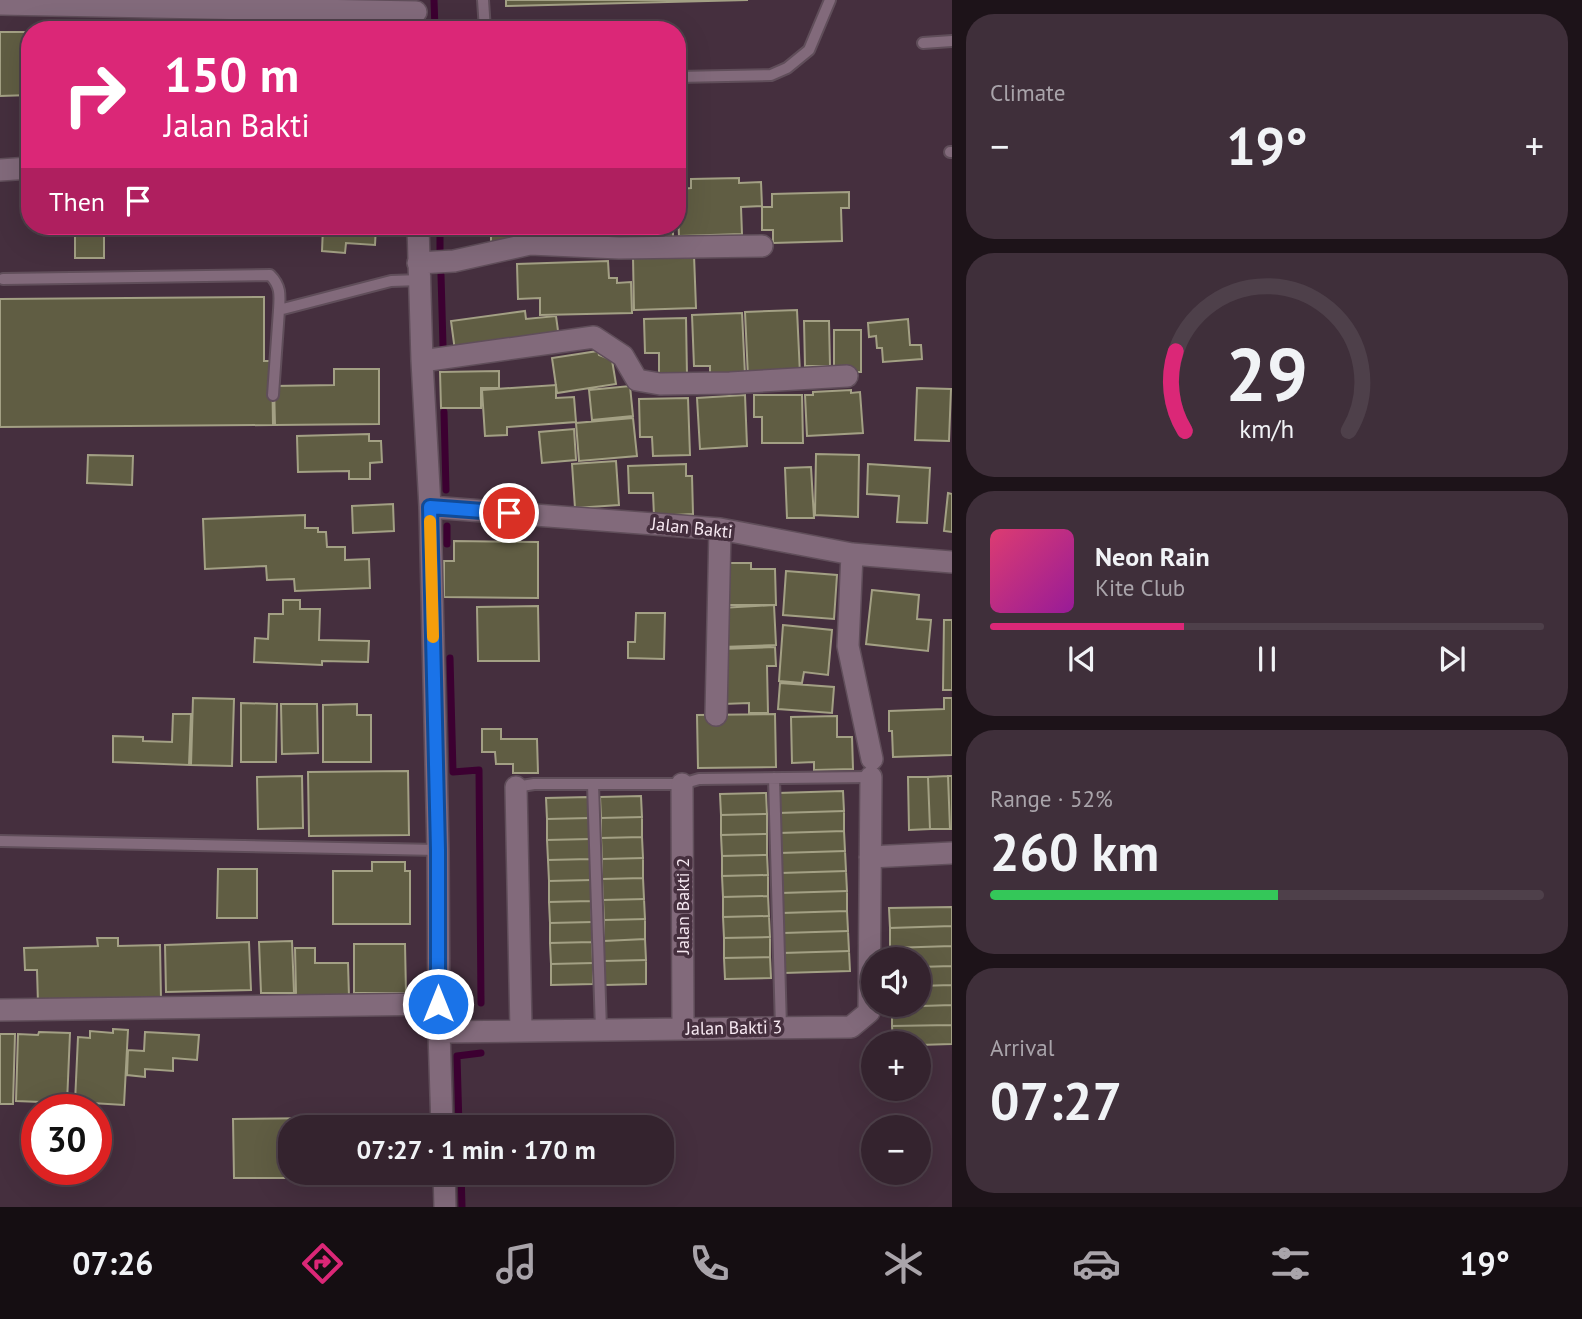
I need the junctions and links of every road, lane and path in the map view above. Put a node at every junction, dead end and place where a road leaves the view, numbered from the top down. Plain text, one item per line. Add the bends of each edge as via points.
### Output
1 (483, 0) edge
2 (830, 0) edge
3 (0, 4) edge
4 (416, 14) edge
5 (484, 21) edge
6 (952, 41) edge
7 (923, 43) dead end
8 (686, 77) edge
9 (21, 169) edge
10 (0, 170) edge
11 (418, 235) edge
12 (762, 246) dead end
13 (419, 272) junction
14 (3, 279) dead end
15 (279, 310) junction
16 (422, 361) junction
17 (847, 376) dead end
18 (272, 395) dead end
19 (430, 507) junction
20 (720, 529) junction
21 (852, 554) junction
22 (952, 562) edge
23 (716, 715) dead end
24 (872, 768) junction
25 (774, 778) junction
26 (593, 784) junction
27 (682, 784) junction
28 (516, 787) joint
29 (0, 841) edge
30 (438, 850) junction
31 (952, 853) edge
32 (870, 857) junction
33 (438, 1004) junction
34 (0, 1010) edge
35 (782, 1028) junction
36 (683, 1029) junction
37 (520, 1030) junction
38 (601, 1030) junction
39 (439, 1032) junction
40 (442, 1115) edge
41 (444, 1185) edge
42 (445, 1207) edge

1 - 5 lane
2 - 8 lane via 809,50 787,68 771,75
3 - 4 street
6 - 7 lane
9 - 10 street
11 - 13 street
12 - 13 street via 530,244
13 - 15 lane
13 - 16 street
14 - 15 lane via 270,275 280,290
15 - 18 lane
16 - 17 street via 594,337 623,356 637,380 660,384
16 - 19 street
19 - 20 street, Jalan Bakti
19 - 30 street
20 - 21 street, Jalan Bakti
20 - 23 street
21 - 22 street, Jalan Bakti
21 - 24 street via 848,646
24 - 25 lane
24 - 32 street
25 - 27 lane via 699,779
25 - 35 lane
26 - 27 lane
26 - 28 lane
26 - 38 lane
27 - 36 street, Jalan Bakti 2
28 - 37 street
29 - 30 lane
30 - 33 street
31 - 32 street
32 - 35 street, Jalan Bakti 3 via 869,1012 850,1027
33 - 34 street
33 - 39 street
35 - 36 street, Jalan Bakti 3
36 - 38 street, Jalan Bakti 3
37 - 38 street, Jalan Bakti 3
37 - 39 street, Jalan Bakti 3
39 - 40 street
41 - 42 street

